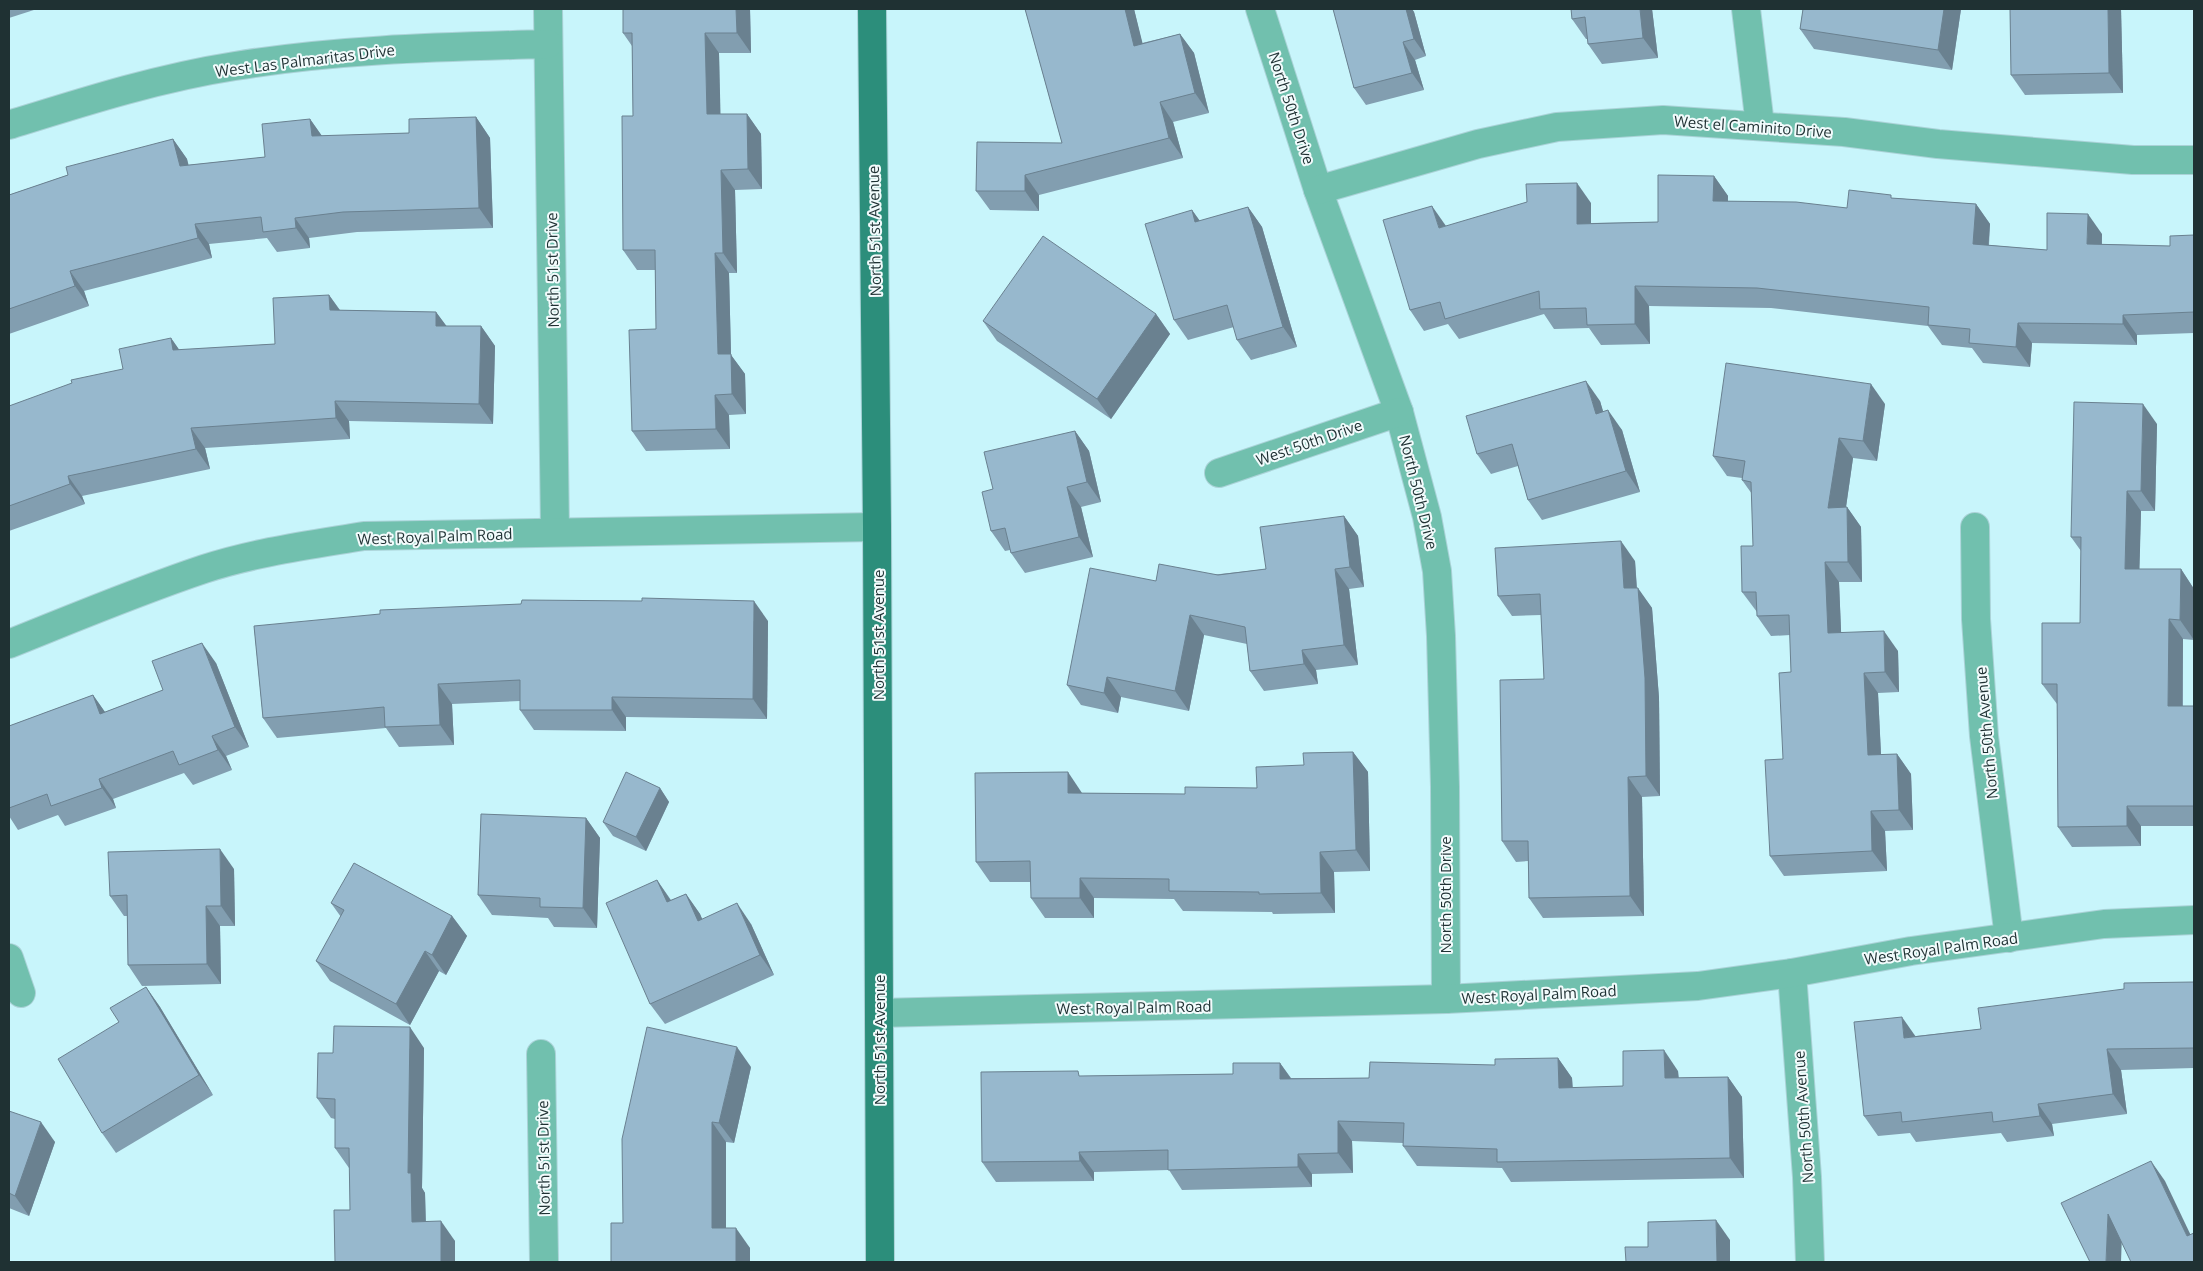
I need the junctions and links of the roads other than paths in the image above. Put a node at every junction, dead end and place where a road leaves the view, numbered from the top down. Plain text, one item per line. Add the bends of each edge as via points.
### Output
1 (548, 9) edge
2 (872, 9) edge
3 (1260, 9) edge
4 (1746, 9) edge
5 (548, 44) junction
6 (9, 125) edge
7 (1760, 125) junction
8 (2194, 160) edge
9 (1318, 190) junction
10 (1399, 412) junction
11 (1219, 473) dead end
12 (878, 527) junction
13 (1975, 527) dead end
14 (555, 532) junction
15 (9, 644) edge
16 (2194, 920) edge
17 (2009, 938) junction
18 (9, 958) edge
19 (1792, 973) junction
20 (21, 993) dead end
21 (1446, 999) junction
22 (879, 1013) junction
23 (542, 1054) dead end
24 (544, 1262) edge
25 (880, 1262) edge
26 (1810, 1262) edge

1 - 5 street, North 51st Drive
2 - 12 main road, North 51st Avenue
3 - 9 street, North 50th Drive
4 - 7 street
5 - 6 street, West Las Palmaritas Drive via 380,49 235,66 82,102
5 - 14 street, North 51st Drive
7 - 8 street, West el Caminito Drive via 2133,160
7 - 9 street, West el Caminito Drive via 1663,120 1557,127 1478,144
9 - 10 street, North 50th Drive
10 - 11 street, West 50th Drive
10 - 21 street, North 50th Drive via 1428,517 1437,572 1444,717
12 - 14 street, West Royal Palm Road
12 - 22 main road, North 51st Avenue
13 - 17 street, North 50th Avenue via 1976,619 1984,736
14 - 15 street, West Royal Palm Road via 364,536 282,549 206,569
16 - 17 street, West Royal Palm Road via 2104,924
17 - 19 street, West Royal Palm Road via 1911,951
18 - 20 street
19 - 21 street, West Royal Palm Road via 1698,986
19 - 26 street, North 50th Avenue
21 - 22 street, West Royal Palm Road
22 - 25 main road, North 51st Avenue
23 - 24 street, North 51st Drive

